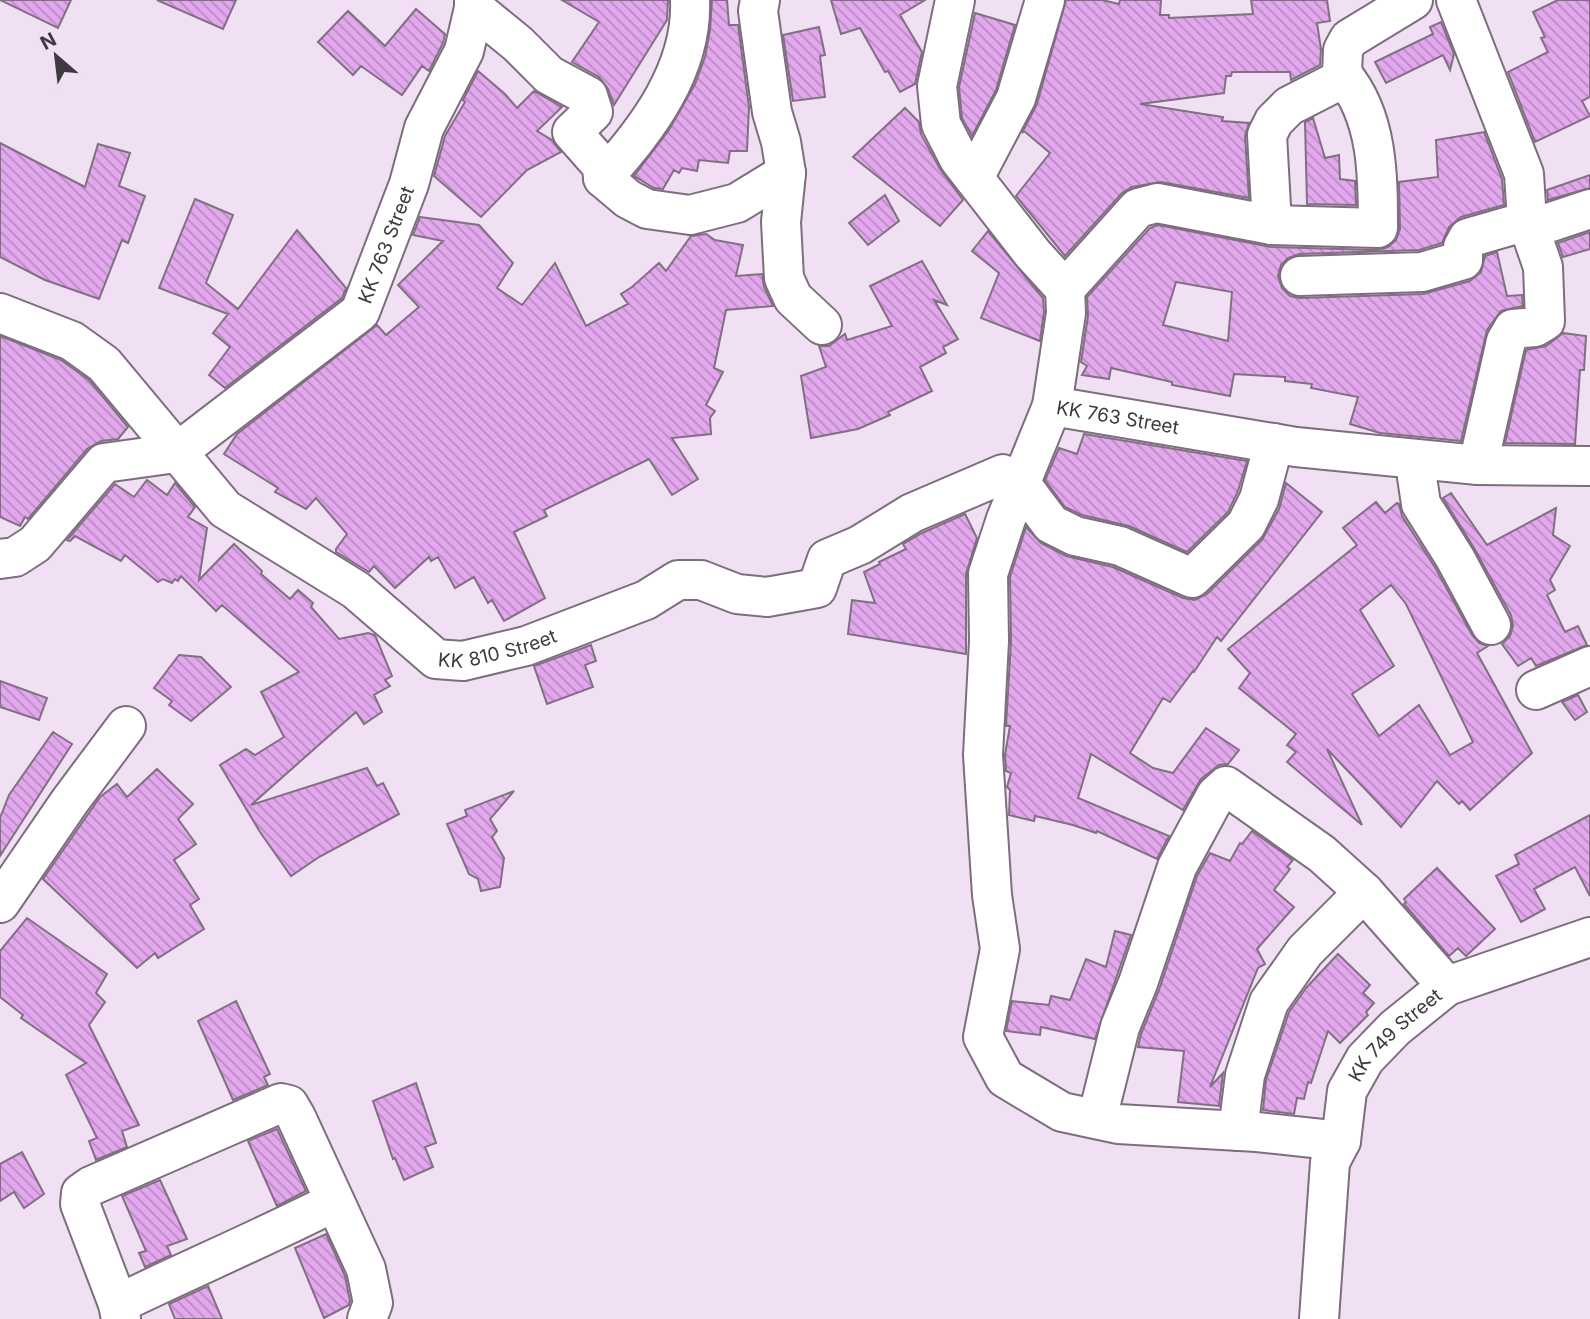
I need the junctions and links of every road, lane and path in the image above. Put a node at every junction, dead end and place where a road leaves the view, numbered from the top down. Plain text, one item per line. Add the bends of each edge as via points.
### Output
1 (690, 0) edge
2 (760, 0) edge
3 (955, 0) edge
4 (1045, 0) edge
5 (1413, 0) edge
6 (1457, 0) edge
7 (474, 4) edge
8 (1342, 74) junction
9 (786, 173) junction
10 (603, 178) junction
11 (974, 178) junction
12 (1590, 209) edge
13 (1272, 225) junction
14 (1529, 225) junction
15 (1300, 276) dead end
16 (1066, 289) junction
17 (0, 313) edge
18 (822, 325) dead end
19 (1052, 406) junction
20 (1274, 443) junction
21 (176, 453) junction
22 (1425, 460) junction
23 (1478, 465) junction
24 (1590, 466) edge
25 (1020, 484) junction
26 (0, 559) edge
27 (1491, 625) dead end
28 (1590, 666) edge
29 (1536, 691) dead end
30 (126, 726) dead end
31 (1364, 892) junction
32 (0, 903) edge
33 (1590, 937) edge
34 (1447, 986) junction
35 (1101, 1103) dead end
36 (1238, 1131) junction
37 (1341, 1141) junction
38 (334, 1202) junction
39 (119, 1312) edge
40 (367, 1319) edge
41 (1319, 1319) edge

1 - 10 street via 684,53 663,99 632,146
2 - 9 street via 772,112
3 - 11 street via 937,86 941,124
4 - 11 street via 1016,98
5 - 8 street via 1349,40 1343,50
6 - 14 street via 1524,174
7 - 10 street via 550,75 588,96 593,112 572,132 602,166
7 - 21 street, KK 763 Street via 464,51 424,128 410,184 360,312
8 - 13 street via 1334,83 1289,106 1267,135
8 - 13 street via 1371,129 1378,228
9 - 10 street via 737,203 690,215 647,209
9 - 18 street via 781,222 784,278 793,298
11 - 16 street
12 - 14 street
13 - 16 street via 1157,203 1138,208
14 - 15 street via 1468,238 1464,260 1422,272
14 - 23 street via 1543,267 1545,321 1513,329 1506,341
16 - 19 street, KK 763 Street
17 - 21 street, KK 810 Street via 72,341 104,364
19 - 20 street, KK 763 Street
19 - 25 street
20 - 22 street, KK 763 Street
20 - 25 street via 1259,499 1246,524 1192,578 1120,546 1075,536 1051,524
21 - 25 street, KK 810 Street via 225,509 356,590 436,659 463,661 538,641 646,600 678,580 701,580 737,594 767,597 817,588 827,559 912,513 1003,474
21 - 26 street via 104,463 35,544 15,557
22 - 23 street, KK 763 Street
22 - 27 street via 1417,477 1421,504
23 - 24 street, KK 763 Street
25 - 36 street via 988,575 984,755 992,895 1000,949 983,1037 1005,1078 1062,1112 1118,1124
28 - 29 street
30 - 32 street
31 - 34 street
31 - 35 street via 1322,854 1226,786 1216,795 1177,867 1120,1027
31 - 36 street via 1305,951 1269,1002 1245,1075
33 - 34 street, KK 749 Street
34 - 37 street, KK 749 Street via 1365,1059 1347,1091
36 - 37 street
37 - 41 street, KK 749 Street via 1330,1162
38 - 39 street via 201,1264
38 - 39 street via 296,1117 289,1105 281,1103 91,1186 81,1193 80,1204
38 - 40 street via 366,1269 373,1303

